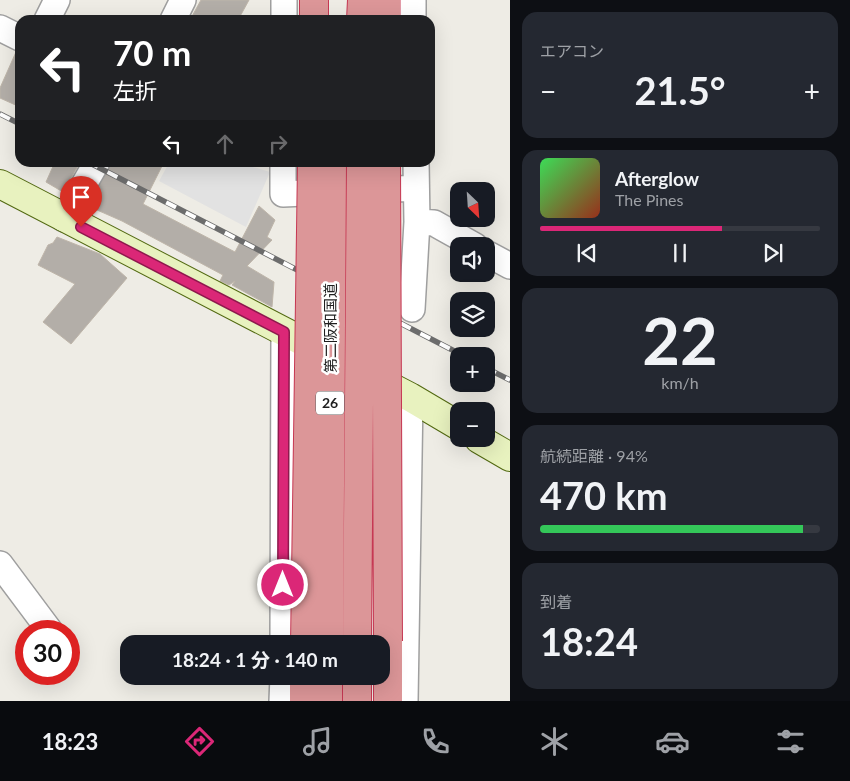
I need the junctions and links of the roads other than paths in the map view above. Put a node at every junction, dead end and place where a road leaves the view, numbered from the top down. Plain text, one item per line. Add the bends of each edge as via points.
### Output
1 (57, 0) edge
2 (183, 0) edge
3 (284, 0) edge
4 (314, 0) edge
5 (333, 0) edge
6 (362, 0) edge
7 (386, 0) edge
8 (413, 0) edge
9 (50, 15) edge
10 (176, 15) edge
11 (284, 15) edge
12 (314, 15) edge
13 (333, 15) edge
14 (362, 15) edge
15 (386, 15) edge
16 (413, 15) edge
17 (0, 28) edge
18 (15, 36) edge
19 (94, 167) edge
20 (283, 167) edge
21 (312, 167) edge
22 (332, 167) edge
23 (360, 167) edge
24 (386, 167) edge
25 (416, 167) edge
26 (0, 184) edge
27 (416, 188) junction
28 (64, 218) junction
29 (417, 222) junction
30 (459, 237) edge
31 (495, 258) edge
32 (510, 266) edge
33 (412, 309) dead end
34 (284, 332) junction
35 (410, 397) junction
36 (450, 421) edge
37 (493, 447) edge
38 (510, 457) edge
39 (0, 564) edge
40 (42, 620) edge
41 (283, 635) edge
42 (305, 635) edge
43 (329, 635) edge
44 (357, 635) edge
45 (282, 685) edge
46 (304, 685) edge
47 (328, 685) edge
48 (357, 685) edge
49 (282, 701) edge
50 (304, 701) edge
51 (328, 701) edge
52 (357, 701) edge
53 (388, 701) edge
54 (405, 701) edge

1 - 9 street
2 - 10 street
3 - 11 street
4 - 12 highway
5 - 13 highway
6 - 14 highway
7 - 15 highway
8 - 16 street
17 - 18 street
19 - 28 street
20 - 27 street via 283,194
21 - 42 highway, bridge
22 - 43 highway, 第二阪和国道 / 26, bridge
23 - 44 highway, 第二阪和国道 / 26, bridge
24 - 53 highway, bridge
25 - 27 street
26 - 28 street
27 - 29 street
28 - 34 street
29 - 30 street via 434,223
29 - 33 street
31 - 32 street
34 - 35 street
34 - 41 street
35 - 36 street
35 - 54 street
37 - 38 street
39 - 40 street
45 - 49 street
46 - 50 highway
47 - 51 highway
48 - 52 highway

